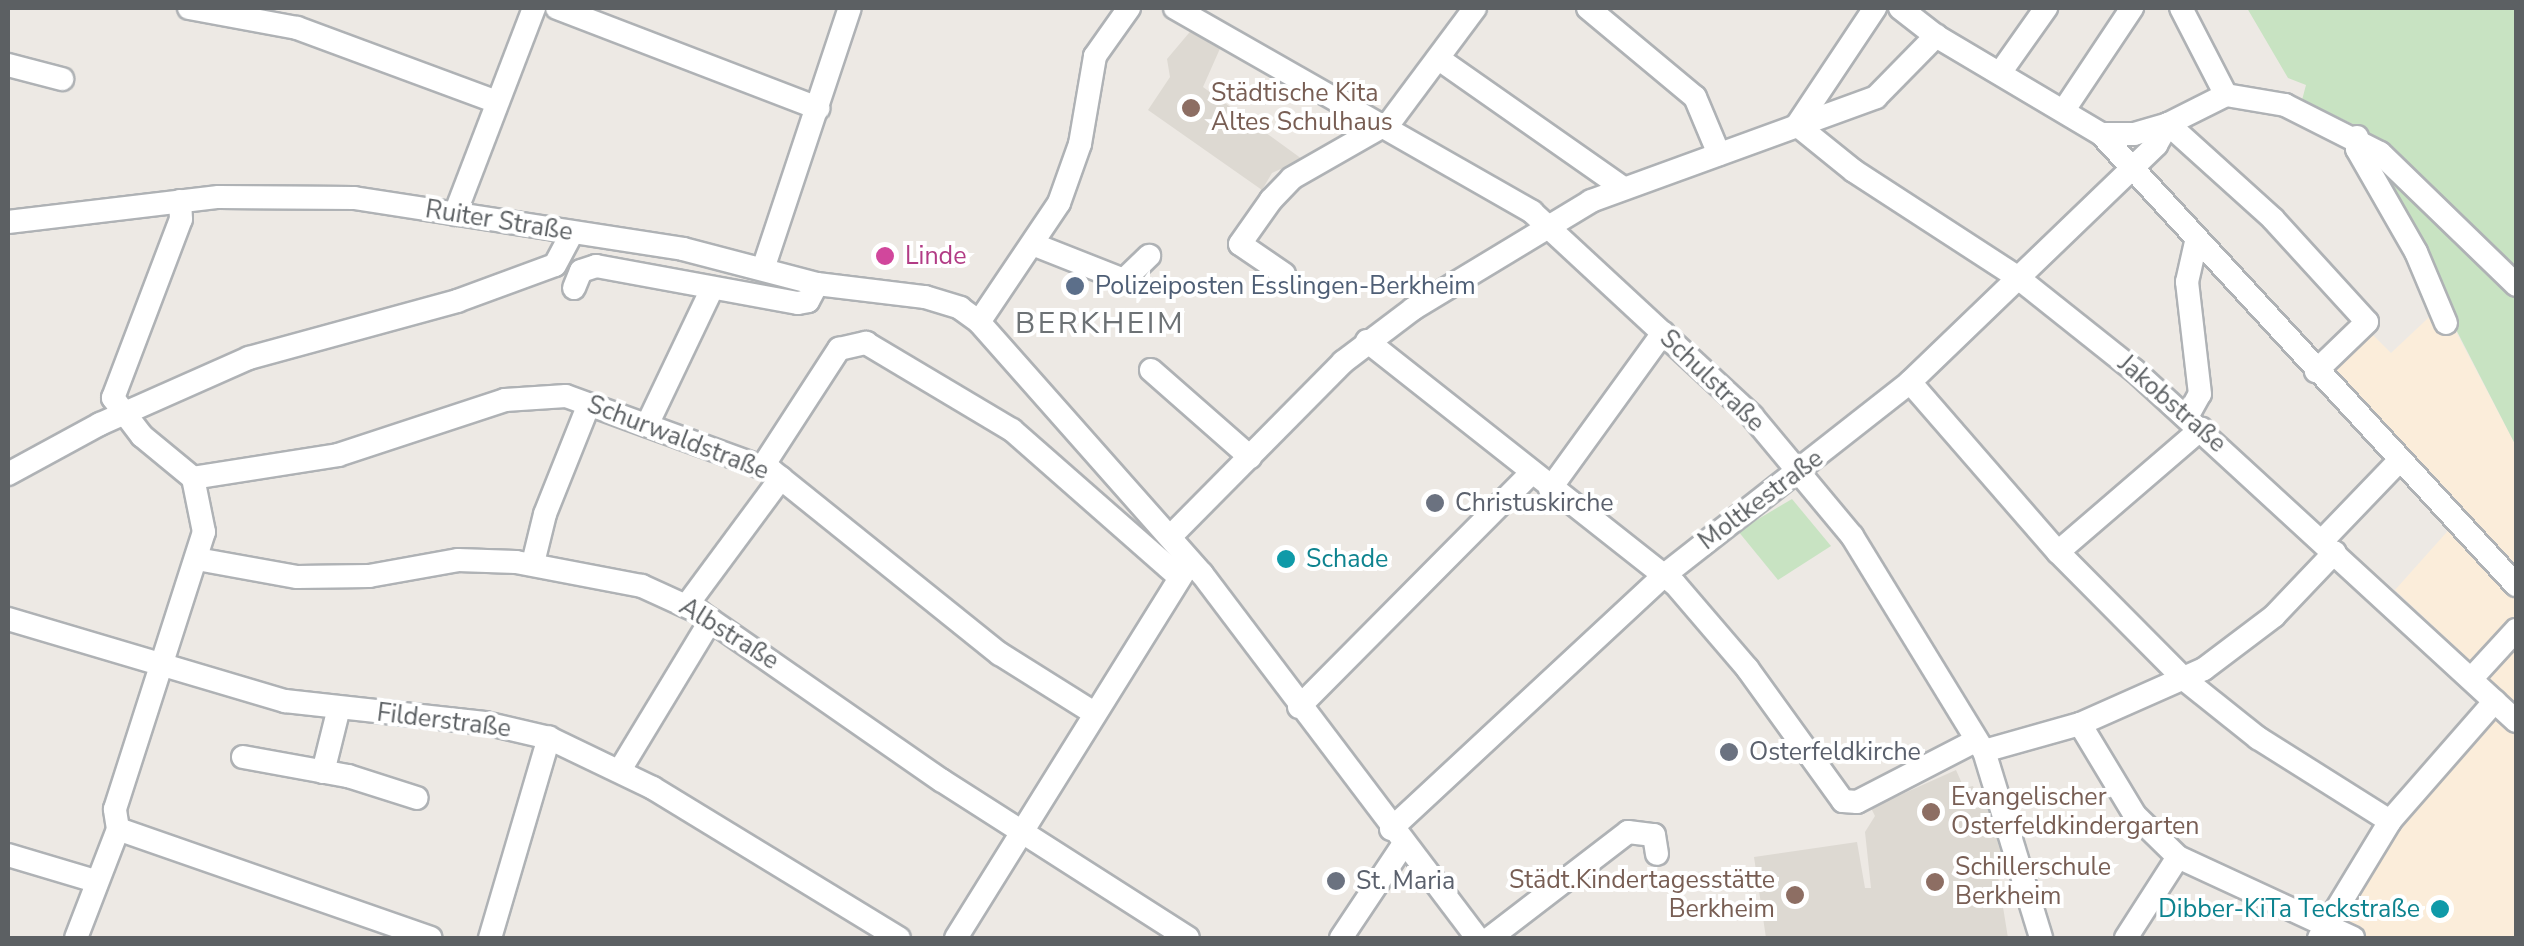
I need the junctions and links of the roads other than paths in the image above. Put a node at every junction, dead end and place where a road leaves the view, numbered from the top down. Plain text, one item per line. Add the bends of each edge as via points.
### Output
1 (189, 8) edge
2 (534, 8) edge
3 (557, 8) edge
4 (850, 8) edge
5 (1175, 8) edge
6 (1475, 8) edge
7 (1588, 8) edge
8 (1876, 8) edge
9 (1900, 8) edge
10 (2046, 8) edge
11 (2132, 8) edge
12 (2180, 8) edge
13 (1120, 11) edge
14 (1934, 23) edge
15 (1439, 58) junction
16 (8, 65) edge
17 (2000, 73) junction
18 (62, 79) dead end
19 (2226, 96) junction
20 (498, 102) junction
21 (818, 108) junction
22 (2064, 110) junction
23 (2168, 124) junction
24 (1797, 125) junction
25 (1382, 128) junction
26 (2102, 134) junction
27 (2357, 137) junction
28 (1719, 154) junction
29 (2129, 170) junction
30 (1622, 187) junction
31 (180, 201) junction
32 (455, 214) junction
33 (8, 222) edge
34 (1547, 227) junction
35 (572, 232) junction
36 (2196, 242) junction
37 (1035, 245) junction
38 (1149, 256) dead end
39 (763, 268) junction
40 (1284, 274) dead end
41 (2016, 277) junction
42 (817, 284) junction
43 (2516, 285) edge
44 (574, 288) dead end
45 (712, 289) junction
46 (979, 322) junction
47 (2446, 324) dead end
48 (1663, 333) junction
49 (1368, 341) junction
50 (1151, 370) dead end
51 (2316, 371) junction
52 (1910, 382) junction
53 (589, 404) junction
54 (122, 415) junction
55 (2194, 423) junction
56 (646, 424) junction
57 (1250, 457) junction
58 (2399, 461) junction
59 (1799, 470) junction
60 (772, 472) junction
61 (1531, 473) junction
62 (8, 474) edge
63 (193, 478) junction
64 (1550, 489) junction
65 (1172, 536) junction
66 (2329, 546) junction
67 (2058, 552) junction
68 (198, 559) junction
69 (534, 563) junction
70 (1185, 569) junction
71 (1663, 576) junction
72 (2516, 585) edge
73 (686, 604) junction
74 (8, 619) edge
75 (711, 620) junction
76 (2516, 630) edge
77 (161, 668) junction
78 (2472, 678) junction
79 (2184, 679) junction
80 (2495, 701) junction
81 (1299, 707) junction
82 (339, 708) junction
83 (1094, 713) junction
84 (2516, 721) edge
85 (2080, 724) junction
86 (549, 738) junction
87 (1979, 746) junction
88 (243, 757) dead end
89 (620, 770) junction
90 (323, 772) junction
91 (417, 798) dead end
92 (2390, 820) junction
93 (118, 829) junction
94 (1022, 832) junction
95 (1397, 837) junction
96 (1657, 854) dead end
97 (8, 855) edge
98 (2178, 857) junction
99 (95, 881) junction
100 (2322, 932) edge
101 (496, 937) edge
102 (76, 938) edge
103 (431, 938) edge
104 (899, 938) edge
105 (956, 938) edge
106 (1188, 938) edge
107 (1341, 938) edge
108 (1477, 938) edge
109 (1490, 938) edge
110 (2042, 938) edge
111 (2126, 938) edge
112 (2354, 938) edge

1 - 20 street via 296,28
2 - 20 street
3 - 21 street
4 - 21 street
5 - 25 street, Schulstraße
6 - 15 street
7 - 28 street via 1694,97
8 - 24 street
9 - 14 street
10 - 17 street
11 - 22 street
12 - 19 street
13 - 37 street via 1095,56 1071,173
14 - 17 street
14 - 24 street via 1876,97
15 - 25 street
15 - 30 street
16 - 18 street
17 - 22 street
19 - 23 street
19 - 27 street via 2270,100
20 - 32 street
21 - 39 street
22 - 26 street
23 - 26 street
23 - 29 street, Moltkestraße
23 - 51 street via 2273,220 2366,322
24 - 28 street
24 - 41 street, Jakobstraße via 1854,171
25 - 34 street, Schulstraße via 1532,212
25 - 40 street via 1284,184 1240,244
26 - 29 street
27 - 43 street via 2451,214
27 - 47 street
28 - 30 street
29 - 36 street
29 - 41 street, Moltkestraße
30 - 34 street
31 - 32 street, Ruiter Straße via 324,196
31 - 33 street, Ruiter Straße
31 - 54 street via 181,219 114,383 113,402
32 - 35 street, Ruiter Straße
34 - 48 street, Schulstraße
34 - 49 street
35 - 39 street, Ruiter Straße
35 - 54 street via 562,260 516,282 248,358
36 - 51 street
36 - 55 street via 2187,282 2200,394
37 - 38 street via 1124,280
37 - 46 street
39 - 42 street, Ruiter Straße
41 - 52 street, Moltkestraße
41 - 55 street, Jakobstraße
42 - 45 street via 802,304
42 - 46 street, Ruiter Straße via 924,297
44 - 45 street via 581,272 600,266
45 - 56 street
46 - 65 street
48 - 59 street, Schulstraße
48 - 64 street
49 - 57 street
49 - 61 street
50 - 57 street
51 - 58 street
52 - 59 street, Moltkestraße
52 - 67 street
53 - 56 street, Schurwaldstraße
53 - 63 street, Schurwaldstraße via 557,395 517,397 338,455
53 - 69 street via 544,514
54 - 62 street
54 - 63 street
55 - 66 street, Jakobstraße
55 - 67 street
56 - 60 street, Schurwaldstraße
57 - 65 street
58 - 66 street
58 - 72 street
59 - 71 street, Moltkestraße
59 - 87 street, Schulstraße via 1894,598
60 - 70 street via 839,349 866,343 1012,430
60 - 73 street
60 - 83 street, Schurwaldstraße via 1000,654
61 - 64 street
61 - 81 street
63 - 68 street via 205,525
64 - 71 street
65 - 70 street
66 - 78 street, Jakobstraße
66 - 79 street via 2261,628
67 - 79 street
68 - 69 street, Albstraße via 312,577 369,576 469,560
68 - 77 street
69 - 73 street, Albstraße via 604,574
70 - 81 street
70 - 83 street
71 - 87 street via 1747,668 1840,799 1857,802
71 - 95 street, Moltkestraße
73 - 75 street, Albstraße
74 - 77 street, Filderstraße
75 - 89 street
75 - 94 street, Albstraße
76 - 78 street
77 - 82 street, Filderstraße via 285,701
77 - 93 street via 115,809
78 - 80 street, Jakobstraße
79 - 85 street
79 - 92 street via 2258,738
80 - 84 street, Jakobstraße
80 - 92 street
81 - 95 street
82 - 86 street, Filderstraße via 485,723
82 - 90 street
83 - 94 street
85 - 87 street
85 - 98 street via 2134,815
86 - 89 street, Filderstraße
86 - 101 street
87 - 110 street, Schulstraße
88 - 90 street
89 - 104 street, Filderstraße
90 - 91 street
92 - 100 street
93 - 99 street
93 - 103 street
94 - 105 street
94 - 106 street, Albstraße
95 - 107 street, Moltkestraße
95 - 108 street
96 - 109 street via 1654,835 1628,832
97 - 99 street
98 - 100 street
98 - 111 street
99 - 102 street
100 - 112 street

